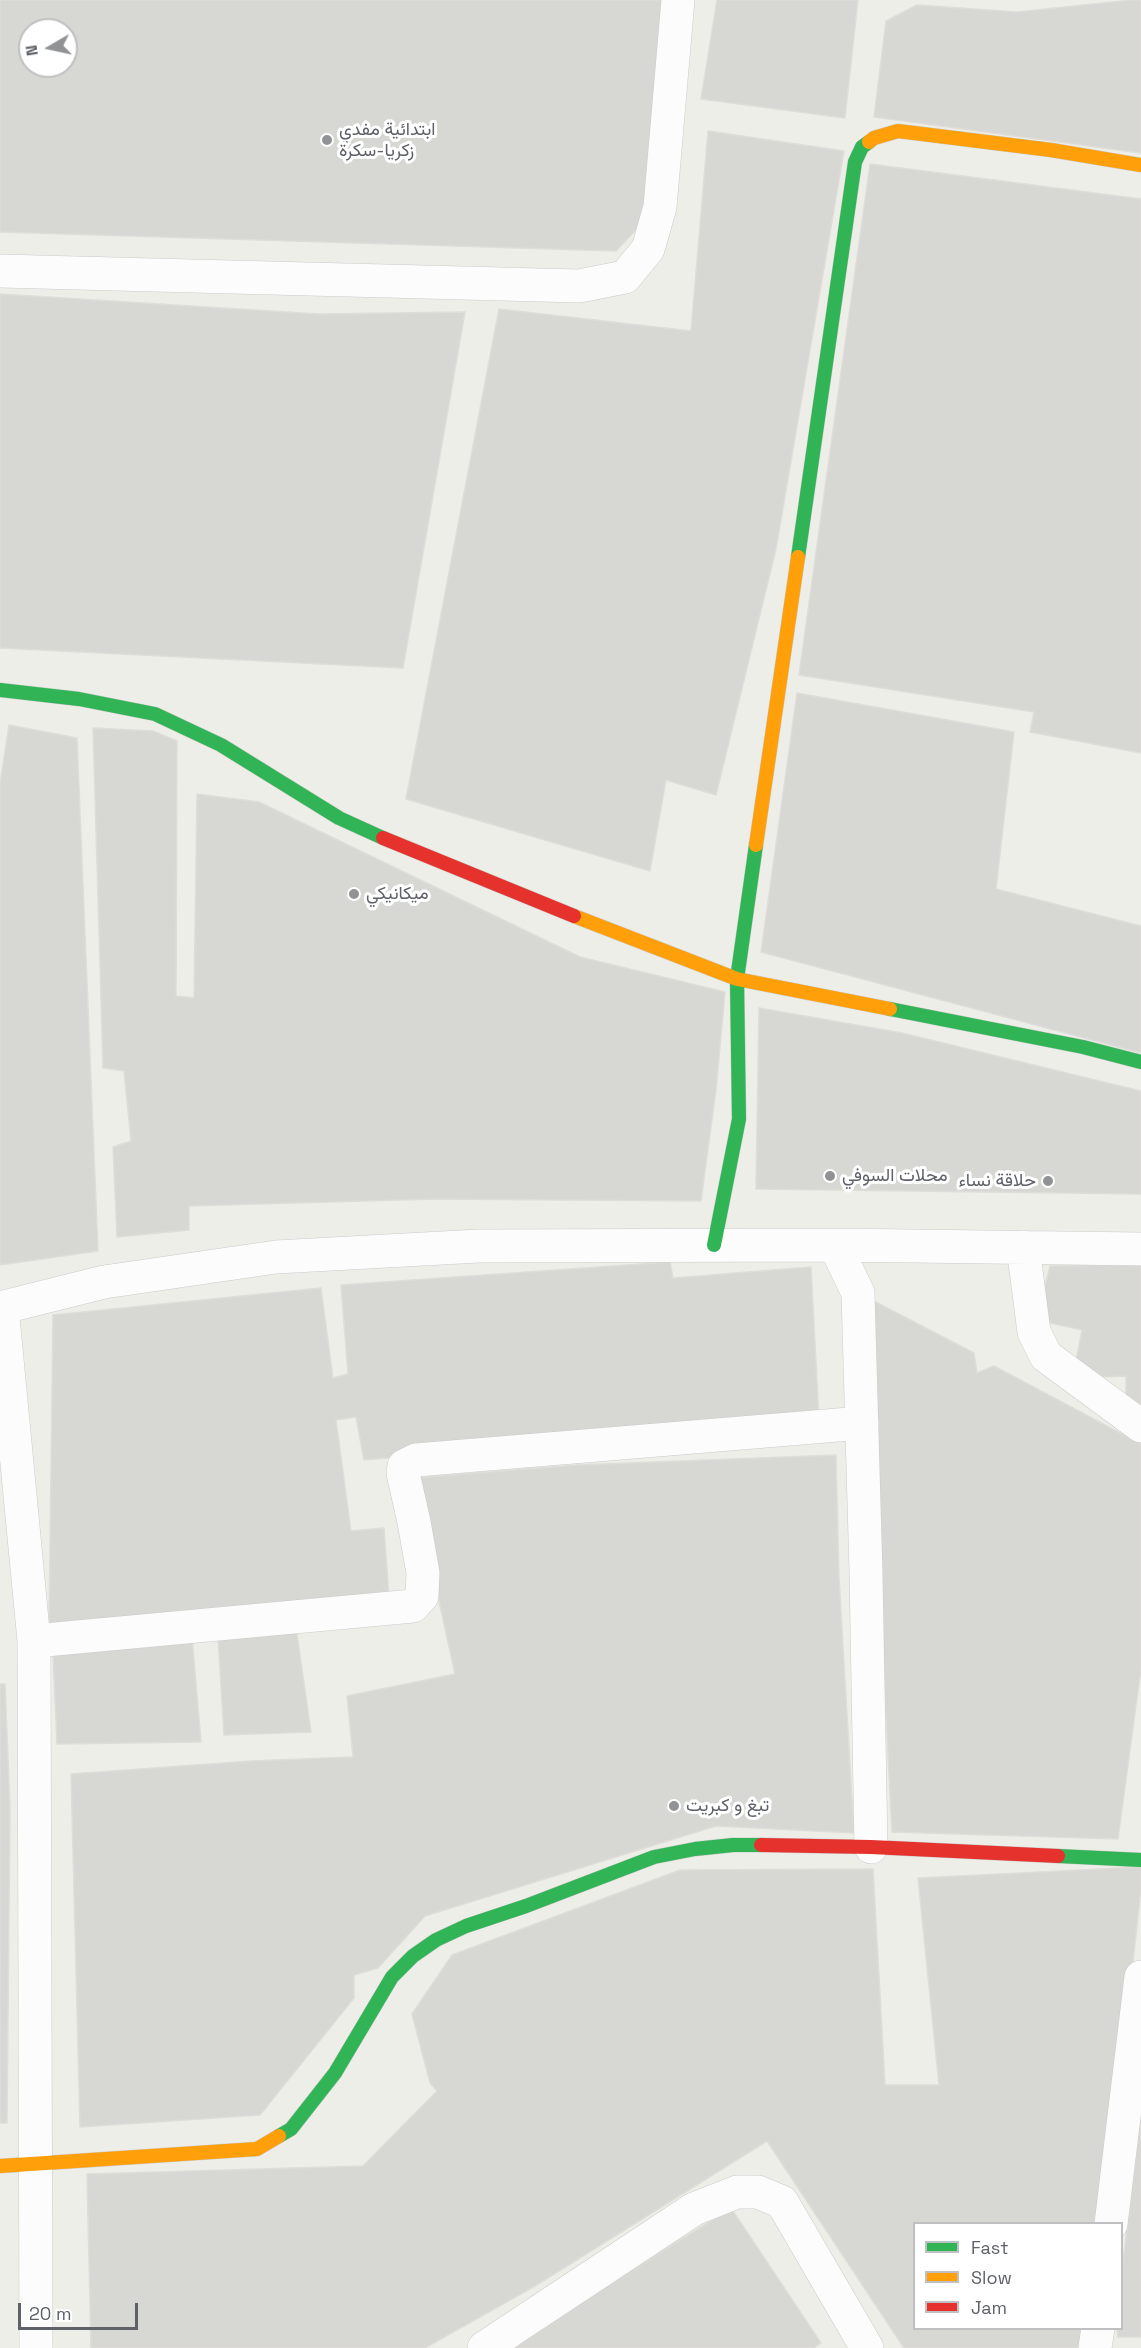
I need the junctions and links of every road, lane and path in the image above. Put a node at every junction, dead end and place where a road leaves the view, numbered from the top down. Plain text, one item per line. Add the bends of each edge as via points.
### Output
1 (678, 0) edge
2 (1141, 165) edge
3 (0, 272) edge
4 (0, 690) edge
5 (737, 979) junction
6 (1141, 1062) edge
7 (714, 1245) junction
8 (835, 1245) junction
9 (1023, 1247) junction
10 (1141, 1249) edge
11 (1, 1307) edge
12 (862, 1423) junction
13 (1141, 1426) edge
14 (34, 1641) junction
15 (872, 1847) junction
16 (1141, 1860) edge
17 (1141, 1977) edge
18 (35, 2165) junction
19 (0, 2166) edge
20 (1111, 2222) edge
21 (1098, 2330) edge
22 (36, 2348) edge
23 (484, 2348) edge
24 (867, 2348) edge
25 (1095, 2348) edge

1 - 3 street via 660,207 648,249 625,277 579,286
2 - 5 street via 898,131 874,138 862,147 853,174
4 - 5 street via 79,699 155,714 221,745 339,818 389,842
5 - 6 street via 1083,1047
5 - 7 street via 739,1119
7 - 8 street
7 - 11 street via 479,1246 276,1257 104,1282
8 - 9 street
8 - 12 street via 858,1293
9 - 10 street
9 - 13 street via 1034,1332 1046,1356
11 - 14 street
12 - 14 street via 416,1461 404,1466 403,1473 423,1573 422,1596 413,1606
12 - 15 street
14 - 18 street
15 - 16 street
15 - 18 street via 733,1845 695,1849 654,1857 466,1926 436,1940 392,1977 335,2073 291,2129 257,2149
17 - 20 street
18 - 19 street
18 - 22 street
21 - 25 street
23 - 24 street via 694,2209 737,2192 758,2192 782,2202

